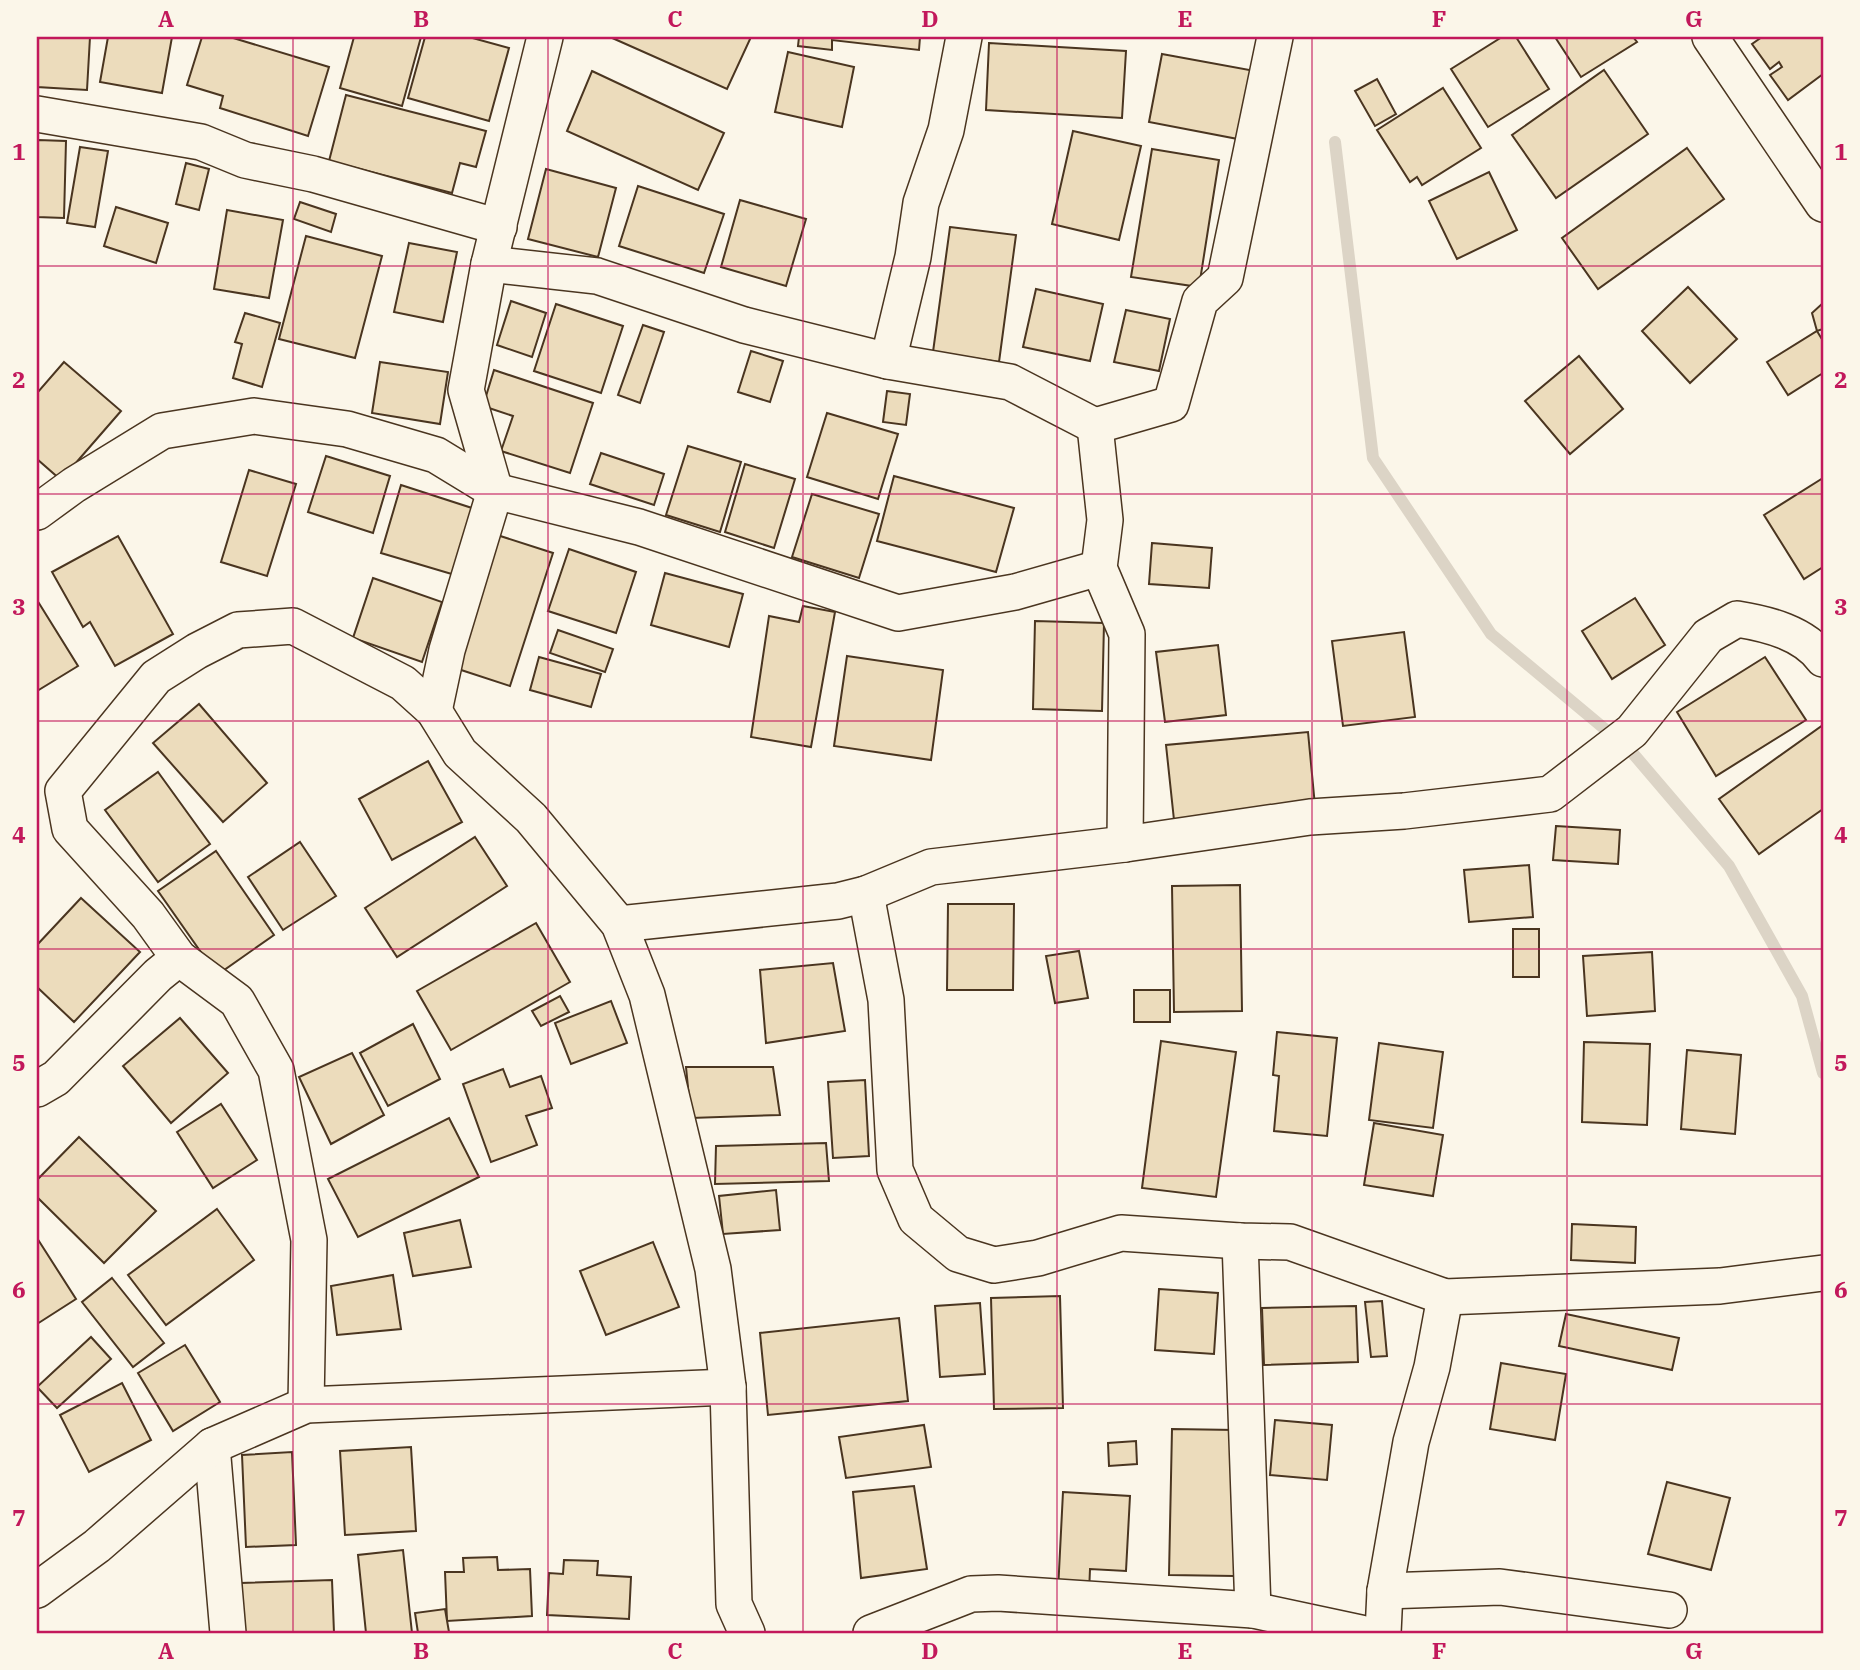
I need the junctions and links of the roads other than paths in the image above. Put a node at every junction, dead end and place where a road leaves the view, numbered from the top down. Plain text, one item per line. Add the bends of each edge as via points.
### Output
1 (545, 37) edge
2 (964, 37) edge
3 (1275, 37) edge
4 (1710, 37) edge
5 (37, 114) edge
6 (1823, 204) edge
7 (499, 228) junction
8 (489, 264) junction
9 (888, 362) junction
10 (1095, 426) junction
11 (495, 491) junction
12 (37, 512) edge
13 (1099, 568) junction
14 (1823, 659) edge
15 (434, 711) junction
16 (1125, 844) junction
17 (866, 894) junction
18 (619, 924) junction
19 (179, 958) junction
20 (37, 1089) edge
21 (1240, 1241) junction
22 (1823, 1273) edge
23 (1445, 1297) junction
24 (727, 1387) junction
25 (306, 1405) junction
26 (212, 1447) junction
27 (37, 1590) edge
28 (1385, 1591) junction
29 (1253, 1610) junction
30 (1669, 1610) dead end
31 (1214, 1620) edge
32 (228, 1633) edge
33 (747, 1633) edge
34 (871, 1633) edge
35 (1361, 1633) edge
36 (1383, 1633) edge

1 - 7 street
2 - 9 street via 946,130 921,203
3 - 10 street via 1225,278 1200,301 1171,404
4 - 6 street
5 - 7 street via 201,142 245,160 313,174
7 - 8 street
8 - 9 street via 597,275 744,325
8 - 11 street via 466,390
9 - 10 street via 1010,382
10 - 13 street via 1105,520
11 - 12 street via 436,455 347,429 254,416 162,431
11 - 13 street via 639,527 898,613 1015,592
11 - 15 street via 447,650
13 - 16 street via 1127,634
14 - 16 street via 1814,646 1768,624 1737,619 1708,636 1632,731 1550,794 1310,817
15 - 18 street via 460,754 531,818
15 - 19 street via 403,683 293,626 238,630 156,677 63,791 71,829 148,915
16 - 17 street via 931,867
17 - 18 street via 838,901
17 - 21 street via 886,999 895,1170 916,1219 958,1254 994,1265 1038,1258 1121,1233
18 - 24 street via 647,995 697,1196 713,1269
19 - 20 street via 56,1078
19 - 25 street via 237,1001 276,1070 309,1240
21 - 23 street via 1290,1242
21 - 29 street
22 - 23 street via 1720,1286
23 - 28 street via 1411,1442
24 - 25 street
24 - 33 street via 734,1604
25 - 26 street
26 - 27 street via 97,1546
26 - 32 street
28 - 30 street via 1500,1587
28 - 36 street
29 - 31 street
29 - 35 street
31 - 34 street via 1044,1595 971,1594

